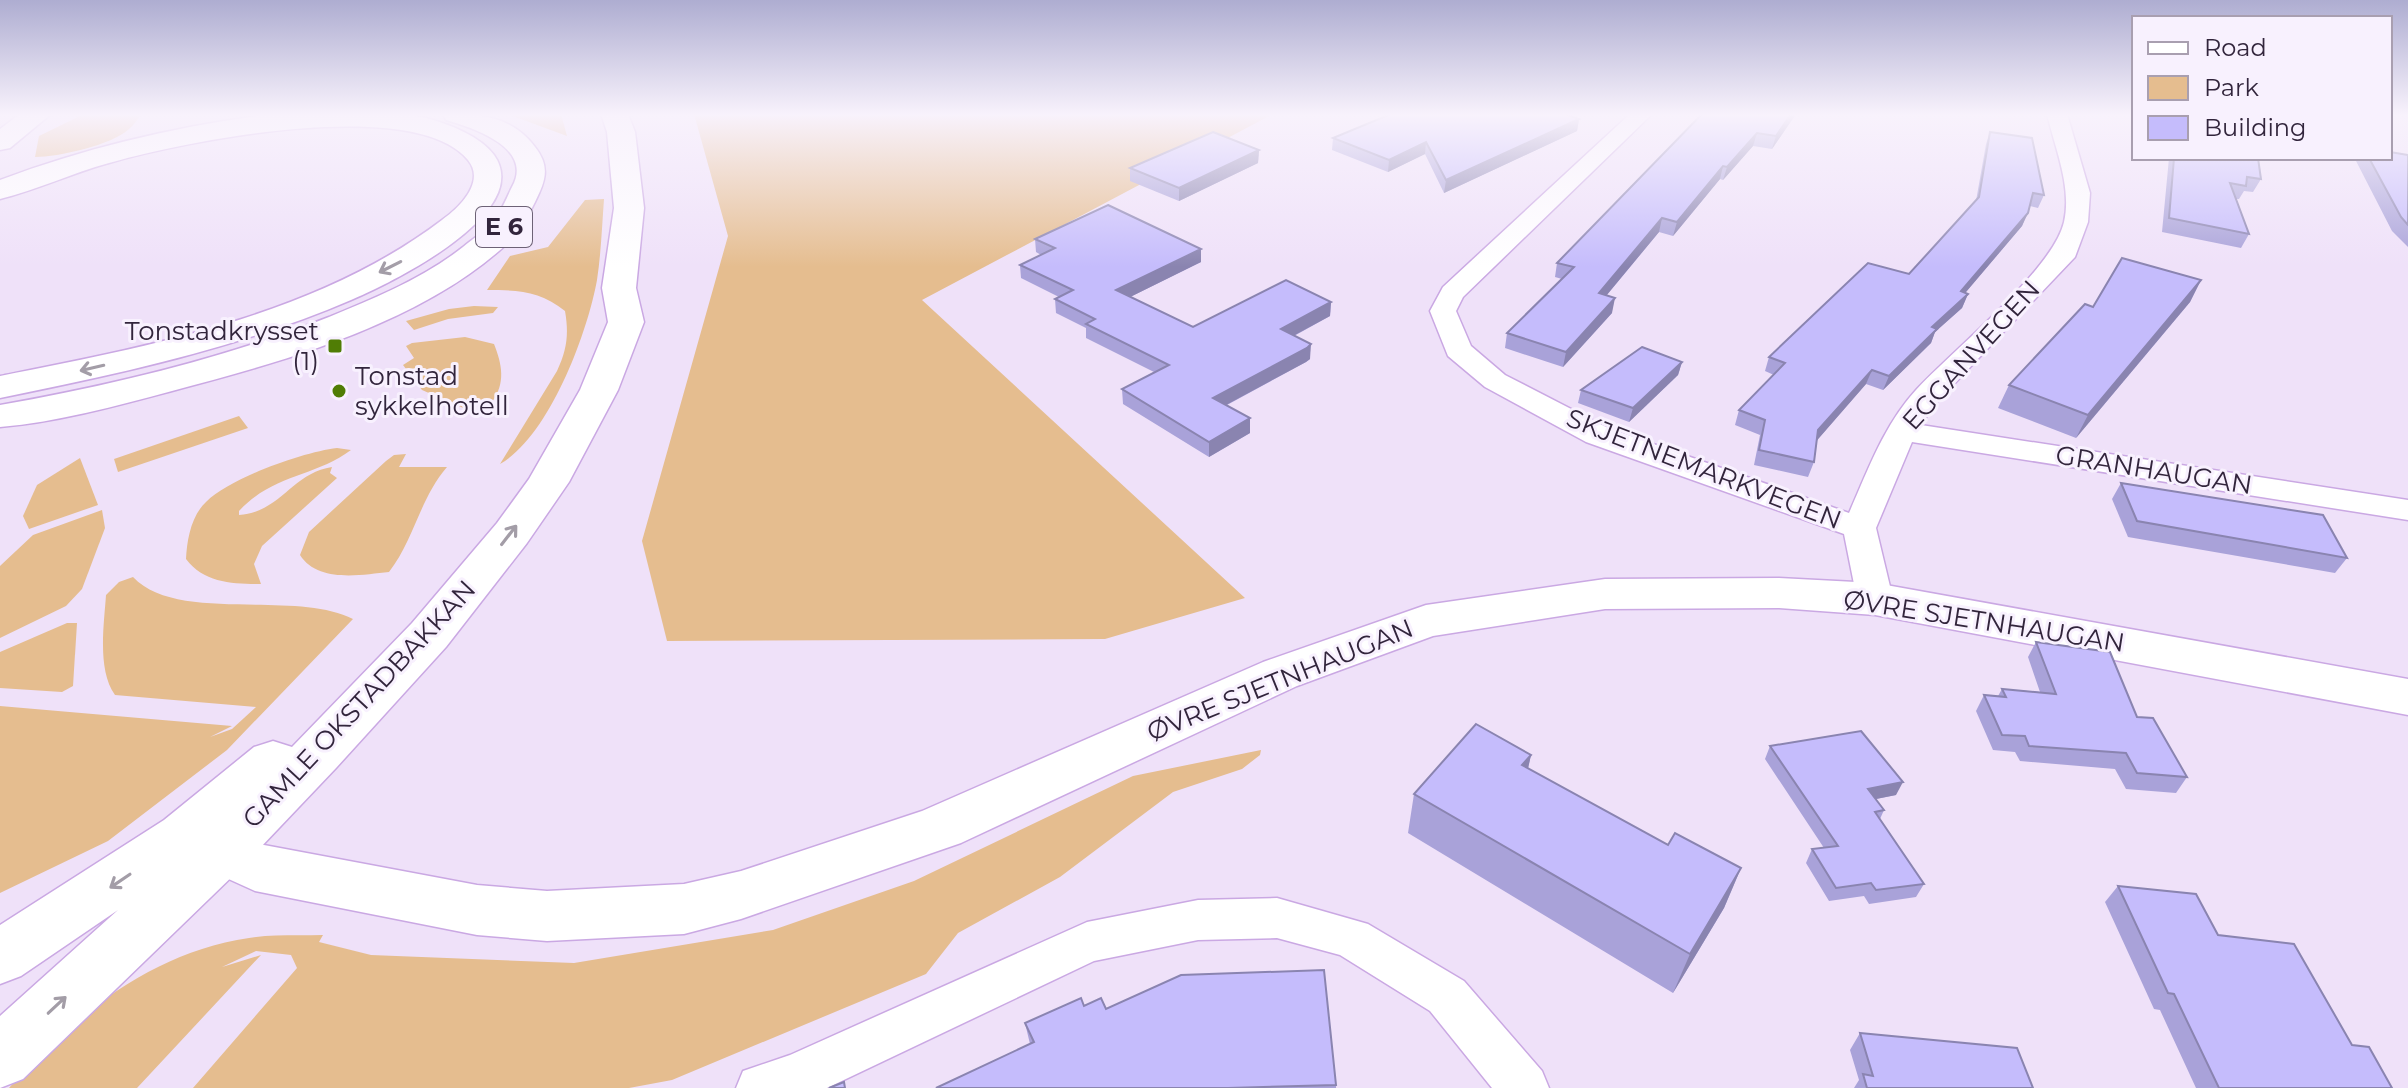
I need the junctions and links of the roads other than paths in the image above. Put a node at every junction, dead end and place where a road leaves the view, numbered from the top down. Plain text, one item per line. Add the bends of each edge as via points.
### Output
1 (73, 165) edge
2 (486, 165) edge
3 (529, 165) edge
4 (624, 165) edge
5 (1588, 165) edge
6 (2070, 165) edge
7 (0, 190) edge
8 (0, 387) edge
9 (0, 416) edge
10 (1901, 431) junction
11 (2408, 510) edge
12 (1859, 528) junction
13 (1875, 599) junction
14 (2408, 697) edge
15 (203, 844) junction
16 (0, 957) edge
17 (0, 1058) edge
18 (761, 1088) edge
19 (1524, 1088) edge

7 -> 1 main road, E 6
2 -> 8 main road, E 6 via 487,182 478,204 456,225 397,265 340,292 176,346
3 - 9 main road, E 6 via 529,191 499,233 424,288 367,316 176,380 63,408
4 - 15 main road, GAMLE OKSTADBAKKAN via 629,208 619,288 626,322 599,390 548,482 512,533 386,682
5 - 12 street, SKJETNEMARKVEGEN via 1452,293 1443,311 1458,350 1495,381 1597,435
6 - 10 street, EGGANVEGEN via 2078,193 2076,222 2062,257 1925,398
10 - 11 street, GRANHAUGAN
10 - 12 street, EGGANVEGEN
12 - 13 street
13 - 14 main road, ØVRE SJETNHAUGAN
13 - 15 main road, ØVRE SJETNHAUGAN via 1779,593 1605,594 1426,621 1280,674 941,827 684,909 547,916 477,910 255,867
15 -> 16 main road, GAMLE OKSTADBAKKAN
17 -> 15 main road, GAMLE OKSTADBAKKAN
18 - 19 street via 797,1077 1087,942 1198,920 1277,918 1352,938 1447,996

